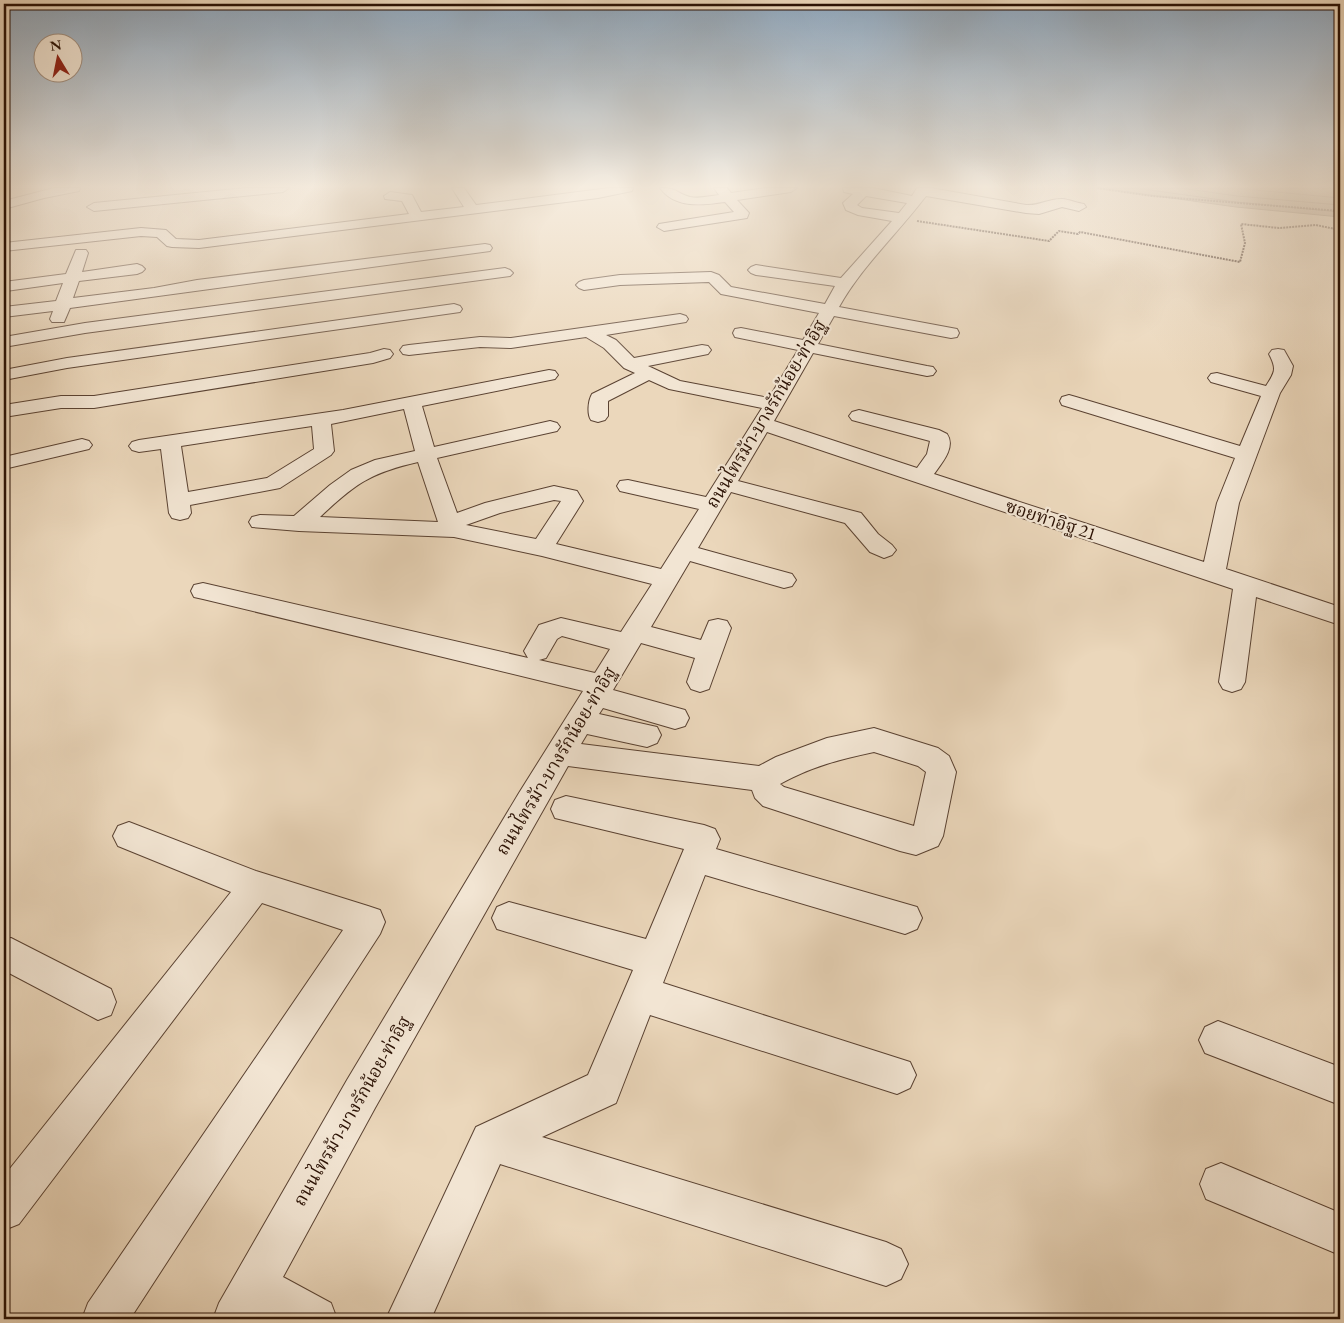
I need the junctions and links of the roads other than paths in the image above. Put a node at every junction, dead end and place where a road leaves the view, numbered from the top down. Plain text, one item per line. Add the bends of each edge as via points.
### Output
1 (74, 250) edge
2 (80, 250) edge
3 (347, 250) edge
4 (407, 250) edge
5 (466, 250) edge
6 (873, 250) edge
7 (63, 255) dead end
8 (288, 256) dead end
9 (409, 257) junction
10 (366, 263) junction
11 (229, 264) dead end
12 (349, 265) junction
13 (137, 270) dead end
14 (756, 270) dead end
15 (290, 273) junction
16 (505, 273) dead end
17 (165, 274) dead end
18 (71, 278) junction
19 (229, 281) junction
20 (845, 283) junction
21 (584, 285) dead end
22 (6, 286) dead end
23 (374, 291) junction
24 (163, 292) junction
25 (63, 305) junction
26 (454, 309) dead end
27 (829, 309) junction
28 (4, 312) edge
29 (680, 319) dead end
30 (589, 332) junction
31 (742, 333) dead end
32 (951, 333) dead end
33 (51, 335) junction
34 (392, 340) junction
35 (4, 342) edge
36 (810, 346) junction
37 (702, 350) dead end
38 (1278, 354) dead end
39 (241, 360) junction
40 (630, 364) junction
41 (926, 371) dead end
42 (649, 373) junction
43 (4, 375) edge
44 (549, 375) dead end
45 (1217, 378) dead end
46 (31, 388) junction
47 (1271, 393) junction
48 (1069, 401) dead end
49 (412, 402) junction
50 (4, 411) edge
51 (768, 414) junction
52 (598, 416) dead end
53 (859, 416) dead end
54 (320, 420) junction
55 (550, 427) dead end
56 (170, 442) junction
57 (82, 445) dead end
58 (139, 446) dead end
59 (426, 455) junction
60 (1247, 455) junction
61 (4, 463) edge
62 (921, 476) junction
63 (692, 477) dead end
64 (628, 486) dead end
65 (718, 495) junction
66 (680, 498) junction
67 (260, 522) dead end
68 (298, 524) junction
69 (451, 526) junction
70 (542, 548) junction
71 (884, 550) dead end
72 (684, 551) junction
73 (1213, 574) junction
74 (666, 579) junction
75 (784, 580) dead end
76 (1246, 585) junction
77 (203, 591) dead end
78 (1340, 616) edge
79 (630, 638) junction
80 (537, 651) dead end
81 (700, 682) dead end
82 (1232, 682) dead end
83 (598, 690) junction
84 (675, 718) dead end
85 (579, 721) junction
86 (648, 735) dead end
87 (559, 753) junction
88 (762, 779) junction
89 (566, 809) dead end
90 (129, 836) dead end
91 (696, 858) junction
92 (256, 886) junction
93 (509, 918) dead end
94 (905, 918) dead end
95 (4, 956) edge
96 (655, 959) junction
97 (641, 994) junction
98 (98, 1002) dead end
99 (1218, 1040) dead end
100 (897, 1075) dead end
101 (1340, 1086) edge
102 (490, 1142) junction
103 (1221, 1184) dead end
104 (4, 1209) edge
105 (1340, 1234) edge
106 (886, 1264) dead end
107 (244, 1302) edge
108 (104, 1319) edge
109 (315, 1319) edge
110 (408, 1319) edge

1 - 7 street
2 - 18 street
3 - 12 street
4 - 9 street
5 - 9 street
6 - 20 street, ถนนไทรม้า-บางรักน้อย-ท่าอิฐ
8 - 15 street
9 - 10 street
10 - 12 street
10 - 23 street
11 - 19 street
12 - 15 street
13 - 18 street
14 - 20 street
15 - 19 street
16 - 23 street
17 - 24 street
18 - 22 street
18 - 25 street
19 - 24 street
20 - 27 street, ถนนไทรม้า-บางรักน้อย-ท่าอิฐ
21 - 27 street via 620,280 711,277 727,291
23 - 33 street
23 - 34 street
24 - 25 street
25 - 28 street
25 - 33 street
26 - 34 street
27 - 32 street
27 - 36 street, ถนนไทรม้า-บางรักน้อย-ท่าอิฐ
29 - 30 street
30 - 34 street via 511,343
30 - 40 street, ซอยท่าอิฐ 21 via 610,344
31 - 36 street
33 - 35 street
33 - 46 street
34 - 39 street
34 - 39 street via 374,358
36 - 41 street
36 - 51 street, ถนนไทรม้า-บางรักน้อย-ท่าอิฐ
37 - 40 street
38 - 47 street via 1284,366
39 - 46 street
39 - 46 street via 94,402 61,402
40 - 42 street, ซอยท่าอิฐ 21
42 - 51 street, ซอยท่าอิฐ 21 via 675,385
42 - 52 street via 599,398
43 - 46 street
44 - 49 street
45 - 47 street
46 - 50 street
47 - 60 street
48 - 60 street
49 - 54 street
49 - 59 street
51 - 62 street, ซอยท่าอิฐ 21
51 - 65 street, ถนนไทรม้า-บางรักน้อย-ท่าอิฐ
53 - 62 street via 940,438 936,456
54 - 56 street
54 - 56 street via 324,451 273,483 179,506
55 - 59 street
56 - 58 street
57 - 61 street
59 - 68 street via 366,469
59 - 69 street
60 - 73 street via 1228,503
62 - 73 street, ซอยท่าอิฐ 21
63 - 66 street
64 - 66 street
65 - 66 street
65 - 71 street via 853,518 863,527 872,543
65 - 72 street, ถนนไทรม้า-บางรักน้อย-ท่าอิฐ
67 - 68 street
68 - 69 street
69 - 70 street
69 - 70 street via 493,508 554,493 569,496 572,501
70 - 74 street
72 - 74 street, ถนนไทรม้า-บางรักน้อย-ท่าอิฐ
72 - 75 street
73 - 76 street, ซอยท่าอิฐ 21
74 - 79 street, ถนนไทรม้า-บางรักน้อย-ท่าอิฐ
76 - 78 street, ซอยท่าอิฐ 21
76 - 82 street
77 - 83 street
79 - 80 street via 561,627 548,632
79 - 81 street via 714,640
79 - 83 street, ถนนไทรม้า-บางรักน้อย-ท่าอิฐ
83 - 84 street
83 - 85 street, ถนนไทรม้า-บางรักน้อย-ท่าอิฐ
85 - 86 street
85 - 87 street, ถนนไทรม้า-บางรักน้อย-ท่าอิฐ
87 - 88 street
87 - 107 street, ถนนไทรม้า-บางรักน้อย-ท่าอิฐ
88 - 88 street via 827,750 874,740 928,757 939,765 941,772 927,836 916,841 774,796
89 - 91 street via 704,839
90 - 92 street
91 - 94 street
91 - 96 street
92 - 104 street
92 - 108 street via 368,922
93 - 96 street
95 - 98 street via 11,955
96 - 97 street
97 - 100 street
97 - 102 street via 602,1089
99 - 101 street
102 - 106 street
102 - 110 street
103 - 105 street
107 - 109 street

